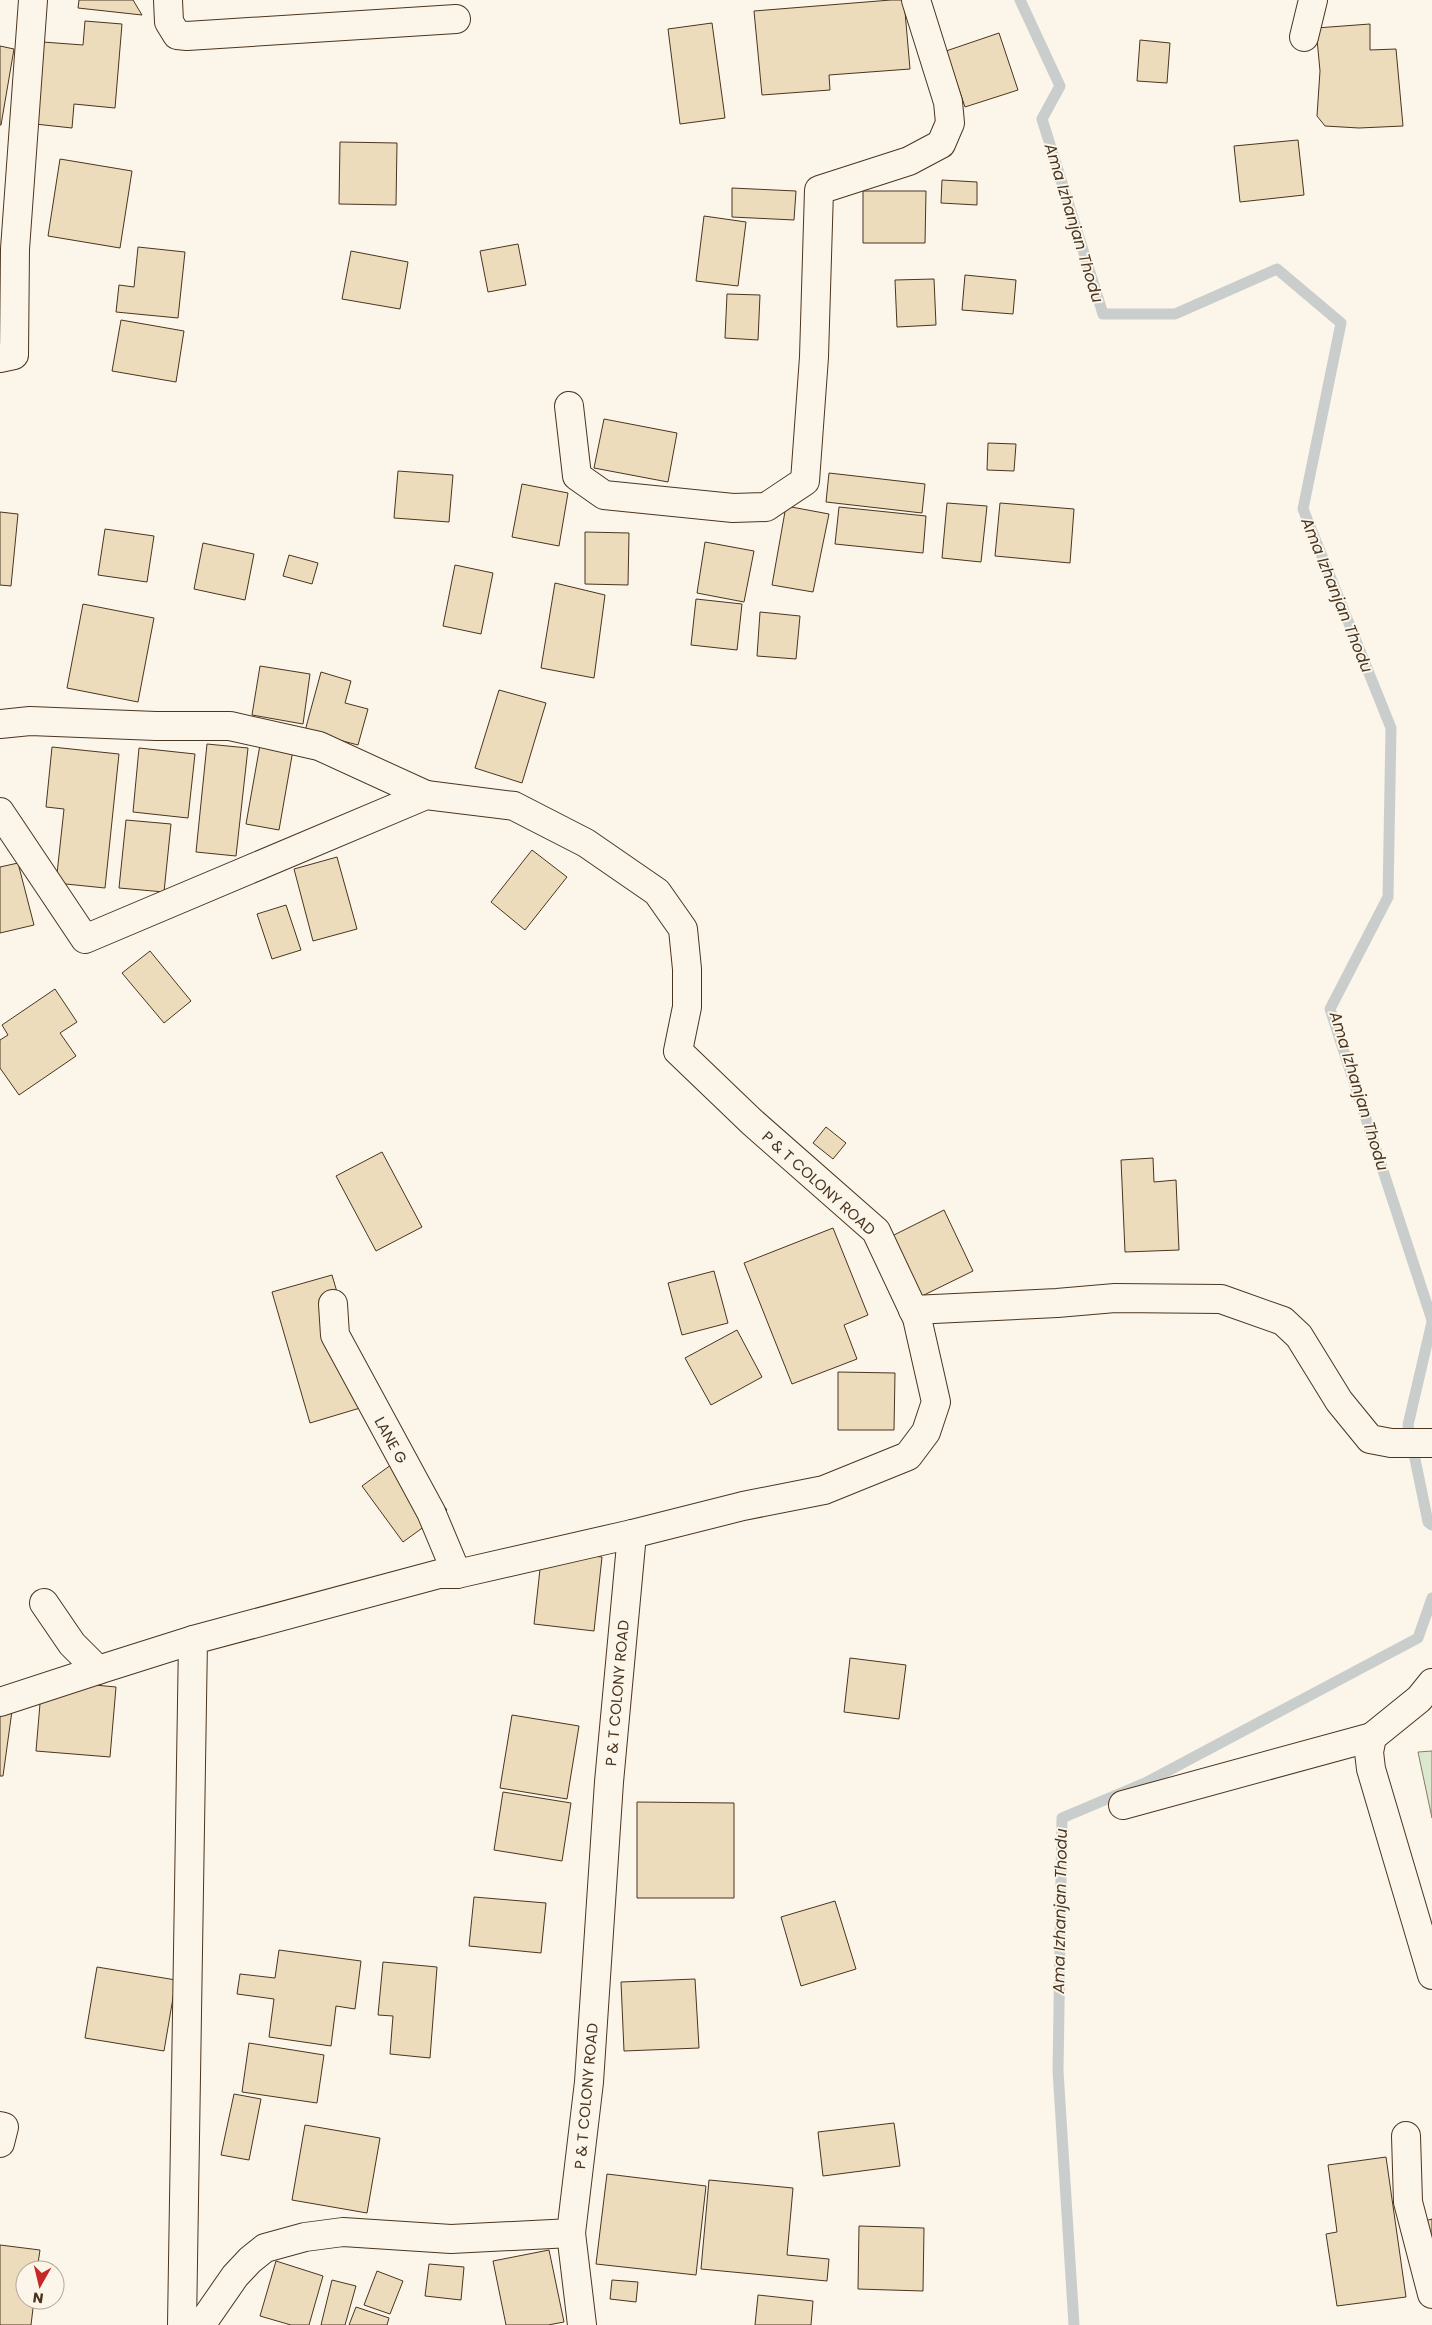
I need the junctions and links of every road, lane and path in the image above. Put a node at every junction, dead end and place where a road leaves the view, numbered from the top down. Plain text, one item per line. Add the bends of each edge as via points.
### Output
1 (33, 0) edge
2 (168, 0) edge
3 (916, 0) edge
4 (1313, 0) edge
5 (456, 19) dead end
6 (1304, 37) dead end
7 (0, 358) edge
8 (570, 406) dead end
9 (0, 724) edge
10 (426, 795) junction
11 (0, 812) edge
12 (333, 1304) dead end
13 (913, 1310) junction
14 (1432, 1443) edge
15 (632, 1534) junction
16 (457, 1574) junction
17 (44, 1603) dead end
18 (193, 1640) junction
19 (98, 1670) junction
20 (1432, 1683) edge
21 (0, 1702) edge
22 (1372, 1737) junction
23 (1123, 1805) dead end
24 (1432, 1976) edge
25 (0, 2126) edge
26 (1406, 2136) dead end
27 (0, 2143) edge
28 (571, 2233) junction
29 (1432, 2294) edge
30 (182, 2325) edge
31 (201, 2325) edge
32 (582, 2325) edge

1 - 7 street via 15,249 14,356
2 - 5 street via 169,22 177,35 186,36
3 - 8 street via 948,102 950,123 941,144 909,162 820,190 814,357 805,481 766,507 733,508 604,495 577,476
4 - 6 street
9 - 10 street via 30,721 230,726 318,746
10 - 11 street via 85,939
10 - 13 street, P & T COLONY ROAD via 514,806 586,843 656,892 682,929 687,1007 678,1051 752,1122 876,1231
12 - 16 street, LANE G via 335,1335 430,1512
13 - 14 street via 1115,1298 1221,1298 1283,1321 1299,1336 1339,1401 1373,1440
13 - 15 street, P & T COLONY ROAD via 936,1402 926,1432 908,1456 824,1490
15 - 16 street
15 - 28 street, P & T COLONY ROAD via 609,1782 589,2082
16 - 18 street via 439,1574
17 - 19 street via 72,1644
18 - 19 street
18 - 30 street
19 - 21 street
20 - 22 street via 1415,1703
22 - 23 street
22 - 24 street via 1368,1752 1371,1769
25 - 27 street via 4,2127
26 - 29 street via 1408,2202
28 - 31 street via 451,2239 343,2232 304,2237 265,2248 250,2260
28 - 32 street, P & T COLONY ROAD

